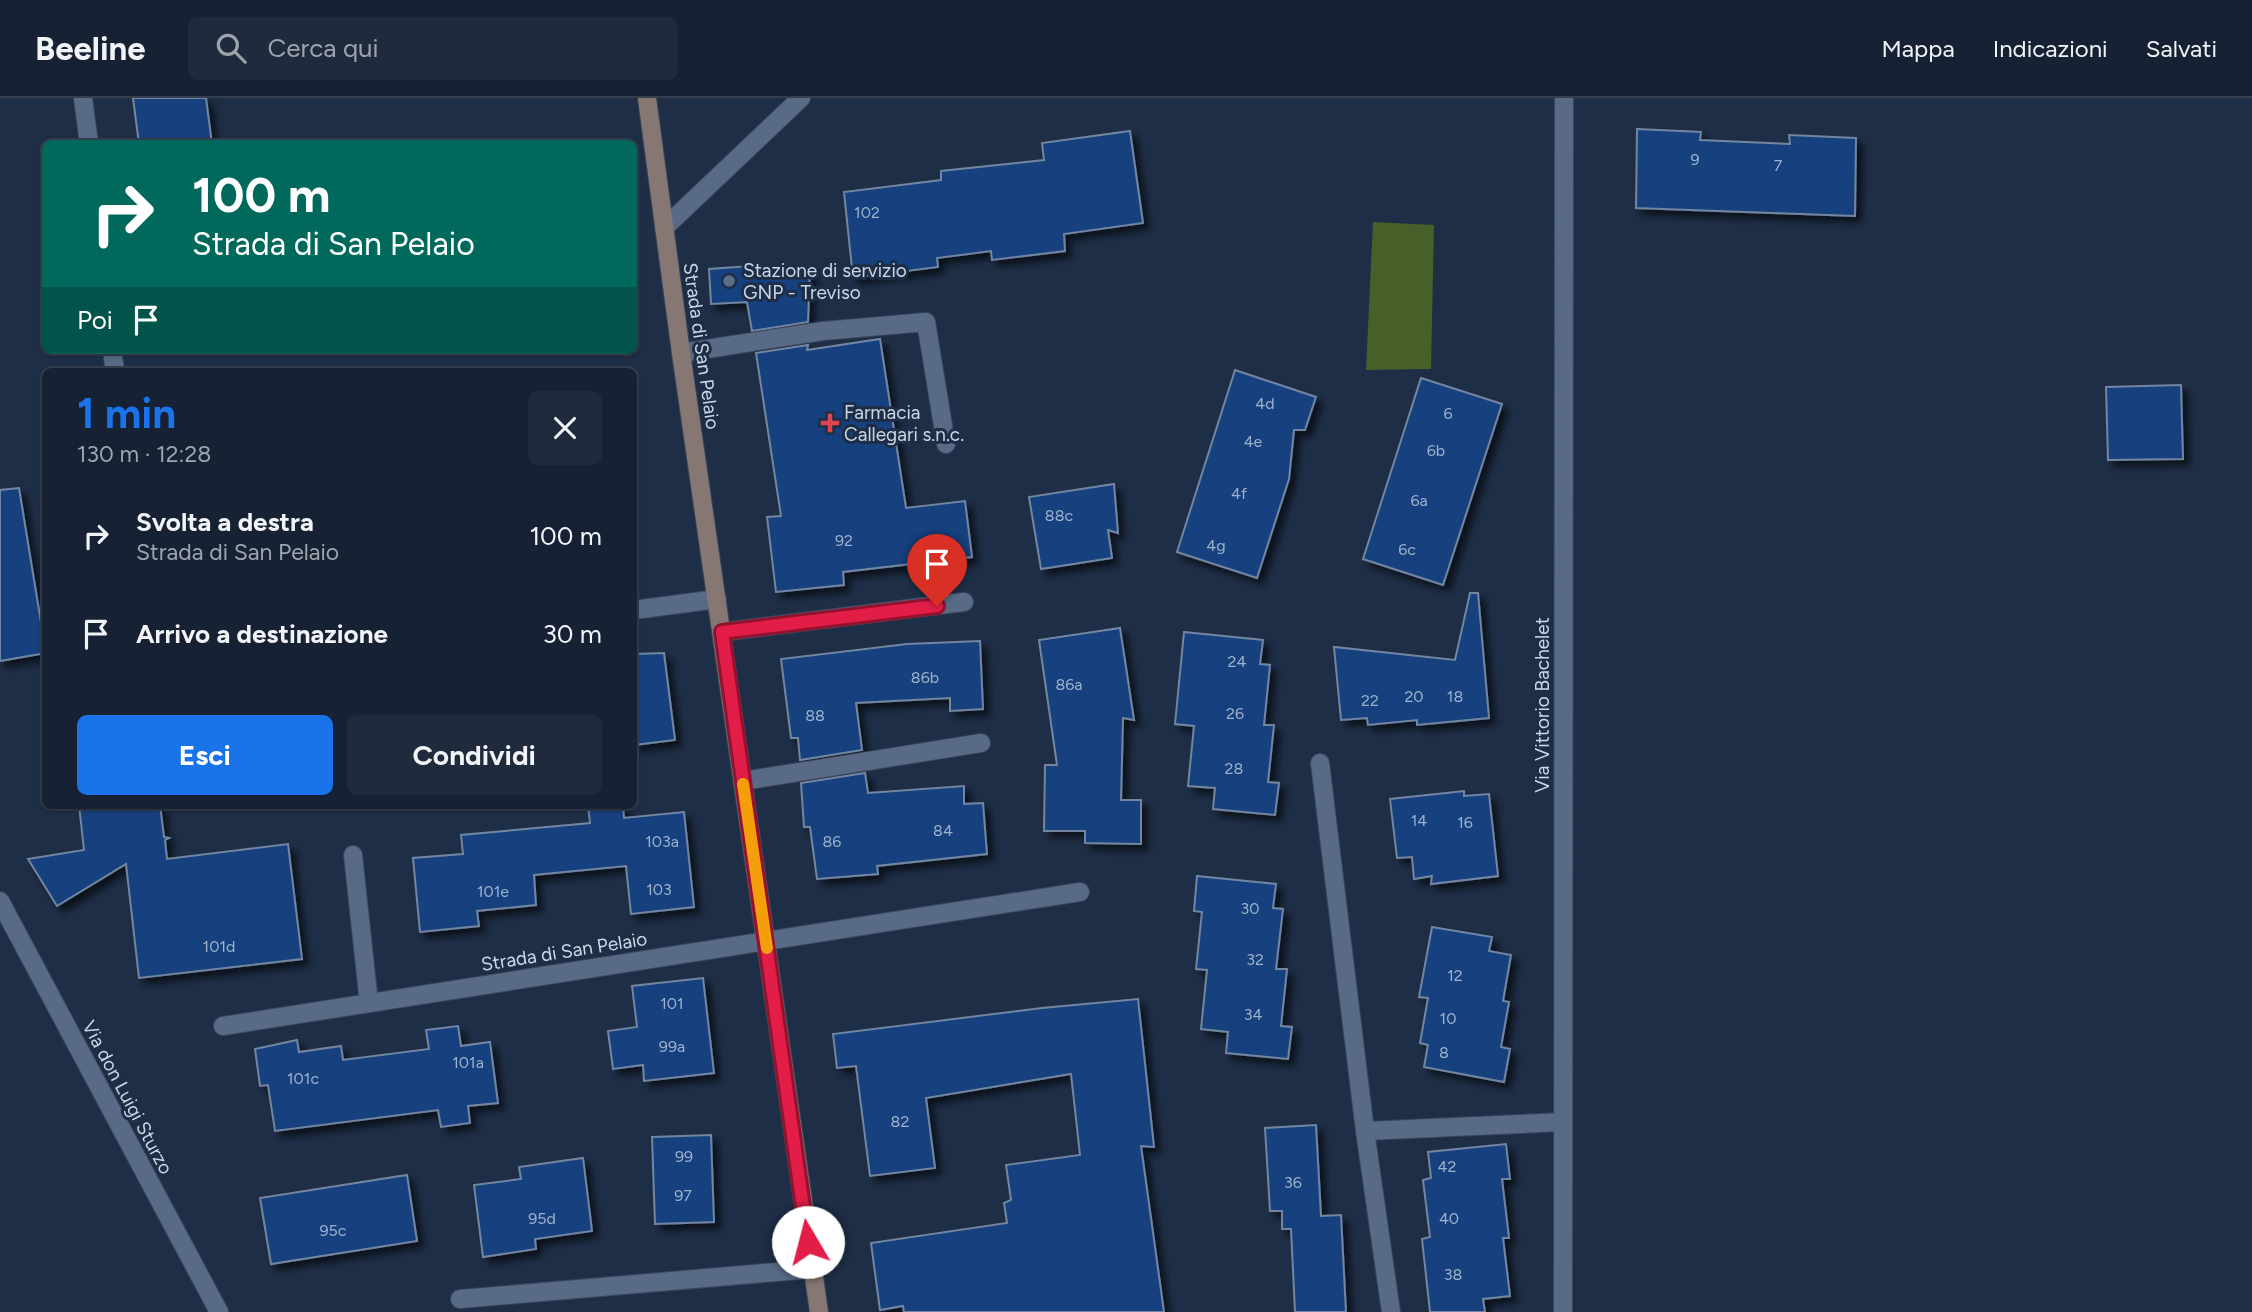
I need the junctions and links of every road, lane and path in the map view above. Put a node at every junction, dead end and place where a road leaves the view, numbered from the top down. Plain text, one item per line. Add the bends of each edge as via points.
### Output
1 (83, 98) edge
2 (647, 98) edge
3 (801, 98) edge
4 (1564, 98) edge
5 (88, 140) edge
6 (663, 228) junction
7 (681, 353) junction
8 (946, 443) dead end
9 (717, 599) junction
10 (964, 602) dead end
11 (637, 610) edge
12 (722, 632) junction
13 (981, 743) dead end
14 (1320, 762) dead end
15 (743, 781) junction
16 (353, 855) dead end
17 (1080, 892) dead end
18 (0, 901) edge
19 (766, 941) junction
20 (369, 1003) junction
21 (223, 1026) dead end
22 (1563, 1122) junction
23 (1364, 1131) junction
24 (812, 1269) junction
25 (460, 1299) dead end
26 (219, 1312) edge
27 (818, 1312) edge
28 (1391, 1312) edge
29 (1563, 1312) edge

1 - 5 street
2 - 6 main road, Strada di San Pelaio
3 - 6 street
4 - 22 street, Via Vittorio Bachelet
6 - 7 main road, Strada di San Pelaio
7 - 8 street via 823,331 926,322
7 - 9 main road, Strada di San Pelaio
9 - 11 street
9 - 12 main road, Strada di San Pelaio
10 - 12 street
12 - 15 main road, Strada di San Pelaio
13 - 15 street
14 - 23 street
15 - 19 main road, Strada di San Pelaio
16 - 20 street
17 - 19 street, Strada di San Pelaio
18 - 26 street, Via don Luigi Sturzo
19 - 20 street, Strada di San Pelaio
19 - 24 main road, Strada di San Pelaio
20 - 21 street, Strada di San Pelaio
22 - 23 street
22 - 29 street, Via Vittorio Bachelet
23 - 28 street
24 - 25 street
24 - 27 main road, Strada di San Pelaio

